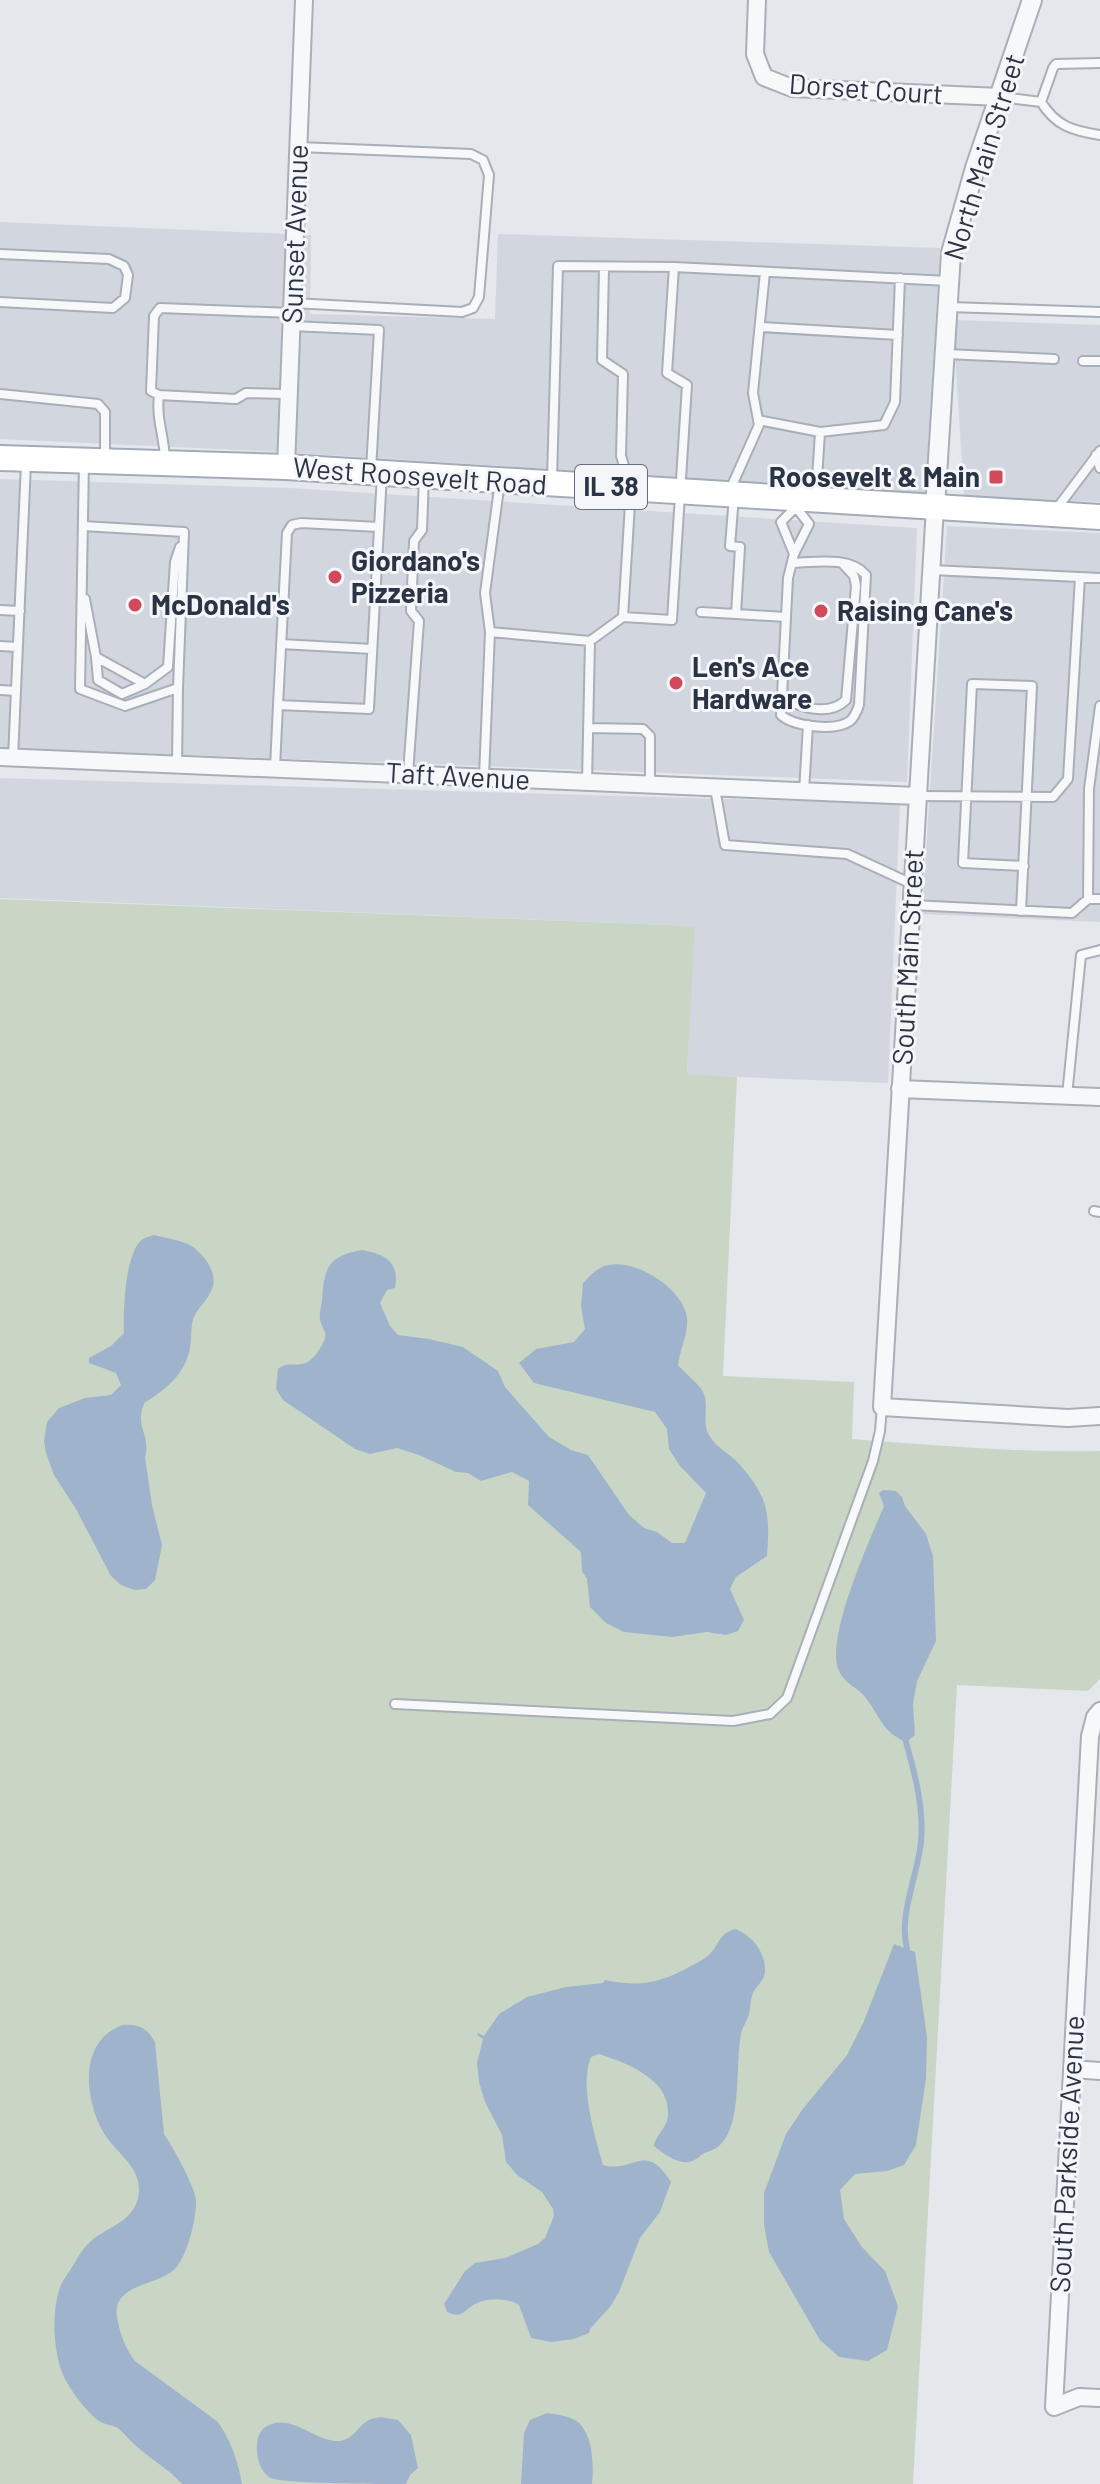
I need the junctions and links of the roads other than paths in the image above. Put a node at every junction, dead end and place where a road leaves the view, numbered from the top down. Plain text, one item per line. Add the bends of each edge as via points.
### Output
1 (304, 0) edge
2 (757, 0) edge
3 (1032, 0) edge
4 (1100, 63) edge
5 (1001, 97) junction
6 (1041, 102) junction
7 (1100, 135) edge
8 (299, 147) junction
9 (0, 254) edge
10 (604, 267) junction
11 (674, 267) junction
12 (765, 272) junction
13 (900, 278) junction
14 (949, 281) junction
15 (0, 302) edge
16 (948, 307) junction
17 (1100, 312) edge
18 (292, 314) junction
19 (760, 327) junction
20 (898, 335) junction
21 (945, 354) junction
22 (1054, 359) dead end
23 (1083, 361) dead end
24 (1100, 361) edge
25 (0, 394) edge
26 (289, 394) junction
27 (159, 395) junction
28 (758, 420) junction
29 (820, 432) junction
30 (1098, 453) edge
31 (0, 458) edge
32 (26, 459) junction
33 (94, 461) junction
34 (166, 463) junction
35 (286, 467) junction
36 (1100, 468) edge
37 (376, 473) junction
38 (424, 476) junction
39 (500, 480) junction
40 (552, 484) junction
41 (631, 488) junction
42 (679, 491) junction
43 (731, 495) junction
44 (803, 502) junction
45 (935, 507) junction
46 (1052, 514) junction
47 (1100, 517) edge
48 (83, 526) junction
49 (379, 527) junction
50 (184, 532) junction
51 (793, 559) junction
52 (842, 564) junction
53 (931, 570) junction
54 (1080, 577) junction
55 (1100, 578) edge
56 (81, 582) junction
57 (0, 610) edge
58 (20, 611) junction
59 (701, 612) dead end
60 (736, 614) junction
61 (623, 617) junction
62 (785, 617) junction
63 (490, 632) junction
64 (590, 641) junction
65 (281, 644) junction
66 (0, 646) edge
67 (18, 647) junction
68 (372, 649) junction
69 (96, 657) junction
70 (145, 684) junction
71 (178, 688) junction
72 (0, 690) edge
73 (16, 691) junction
74 (781, 697) junction
75 (278, 705) junction
76 (1100, 706) edge
77 (808, 725) junction
78 (588, 728) junction
79 (6, 757) edge
80 (177, 765) junction
81 (275, 768) junction
82 (408, 774) junction
83 (484, 777) junction
84 (587, 782) junction
85 (650, 785) junction
86 (715, 788) junction
87 (804, 791) junction
88 (917, 796) junction
89 (966, 797) junction
90 (1027, 797) junction
91 (1024, 866) junction
92 (913, 884) junction
93 (1088, 899) junction
94 (1100, 899) edge
95 (912, 905) junction
96 (1021, 911) junction
97 (1100, 950) edge
98 (900, 1089) junction
99 (1067, 1096) junction
100 (1100, 1097) edge
101 (882, 1407) junction
102 (1100, 1416) edge
103 (395, 1704) dead end
104 (1100, 1711) edge
105 (1072, 2069) junction
106 (1100, 2071) edge
107 (1100, 2398) edge

1 - 8 street, Sunset Avenue
2 - 5 street, Dorset Court via 755,54 764,77 778,83 792,88
3 - 5 street, North Main Street
4 - 6 lane via 1056,64
5 - 6 lane
5 - 14 street, North Main Street via 975,168 951,253
6 - 7 lane via 1062,127
8 - 18 street, Sunset Avenue
8 - 18 lane via 471,154 483,160 489,175 479,297 473,308
9 - 15 lane via 109,259 124,266 128,275 125,298 113,308
10 - 11 lane
10 - 40 lane via 558,266
10 - 41 lane via 602,360 623,374 621,456
11 - 12 lane
11 - 42 lane via 667,373 687,385
12 - 13 lane
12 - 19 lane
13 - 14 lane
13 - 20 lane
14 - 16 street, North Main Street
16 - 17 lane
16 - 21 street, North Main Street
18 - 26 street, Sunset Avenue
18 - 27 lane via 160,308 154,316 151,391
18 - 37 lane via 379,330
19 - 20 lane
19 - 28 lane via 753,393
20 - 29 lane via 895,402 884,425
21 - 22 lane
21 - 45 street, North Main Street
23 - 24 lane
25 - 33 lane via 98,404 106,426
26 - 27 lane via 246,393 236,399
26 - 35 street, Sunset Avenue
27 - 34 lane via 156,413
28 - 29 lane
28 - 43 lane
29 - 44 lane
30 - 36 lane
30 - 46 lane
31 - 32 main road, West Roosevelt Road / IL 38
32 - 33 main road, West Roosevelt Road / IL 38
32 - 58 lane
33 - 34 main road, West Roosevelt Road / IL 38
33 - 48 lane
34 - 35 main road, West Roosevelt Road / IL 38
35 - 37 main road, West Roosevelt Road / IL 38
37 - 38 main road, West Roosevelt Road / IL 38
37 - 49 lane
38 - 39 main road, West Roosevelt Road / IL 38
38 - 82 lane via 422,530 414,541 411,611 419,621
39 - 40 main road, West Roosevelt Road / IL 38
39 - 63 lane via 485,593
40 - 41 main road, West Roosevelt Road / IL 38
41 - 42 main road, West Roosevelt Road / IL 38
41 - 61 lane
42 - 43 main road, West Roosevelt Road / IL 38
42 - 61 lane via 672,620
43 - 44 main road, West Roosevelt Road / IL 38
43 - 60 lane via 730,546 740,547
44 - 45 main road, West Roosevelt Road / IL 38
44 - 51 lane via 809,524
44 - 51 lane via 781,522
45 - 46 main road, IL 38
45 - 53 street, South Main Street
46 - 47 main road, IL 38
48 - 50 lane
48 - 56 lane
49 - 65 lane via 292,525 287,533
49 - 68 lane
50 - 70 lane via 175,562 168,667
50 - 71 lane
51 - 52 lane
51 - 62 lane
52 - 74 lane via 856,586 846,700 833,708 815,708
52 - 77 lane via 856,566 866,575 859,705 846,724
53 - 54 lane
53 - 88 street, South Main Street
54 - 55 lane
54 - 90 lane via 1068,779 1053,797
56 - 69 lane
56 - 71 lane via 80,689 125,706
57 - 58 lane
58 - 67 lane
59 - 60 lane
60 - 62 lane
61 - 64 lane
62 - 74 lane
63 - 64 lane
63 - 83 lane
64 - 78 lane
65 - 68 lane
65 - 75 lane
66 - 67 lane
67 - 73 lane
68 - 75 lane via 369,709
69 - 70 lane
69 - 70 lane via 98,680 122,694
71 - 80 lane
72 - 73 lane
73 - 79 lane
74 - 77 lane via 781,715
75 - 81 lane
76 - 93 lane via 1089,789
77 - 87 lane
78 - 84 lane
78 - 85 lane via 643,729 650,736
79 - 80 street, Taft Avenue
80 - 81 street, Taft Avenue
81 - 82 street, Taft Avenue
82 - 83 street, Taft Avenue
83 - 84 street, Taft Avenue
84 - 85 street, Taft Avenue
85 - 86 street, Taft Avenue
86 - 87 street, Taft Avenue
86 - 92 lane via 725,845 847,854
87 - 88 street, Taft Avenue
88 - 89 lane
88 - 92 street, South Main Street
89 - 90 lane
89 - 90 lane via 972,684 1032,686
89 - 91 lane via 963,863
90 - 91 lane
91 - 96 lane
92 - 95 street, South Main Street
93 - 94 lane
93 - 96 lane via 1072,913
95 - 96 lane
95 - 98 street, South Main Street
97 - 99 lane via 1081,955
98 - 99 street
98 - 101 street, South Main Street
99 - 100 street
101 - 102 street
101 - 103 lane via 873,1461 787,1698 770,1714 733,1721
104 - 105 street, South Parkside Avenue via 1090,1736
105 - 106 street
105 - 107 street, South Parkside Avenue via 1054,2407 1079,2397

